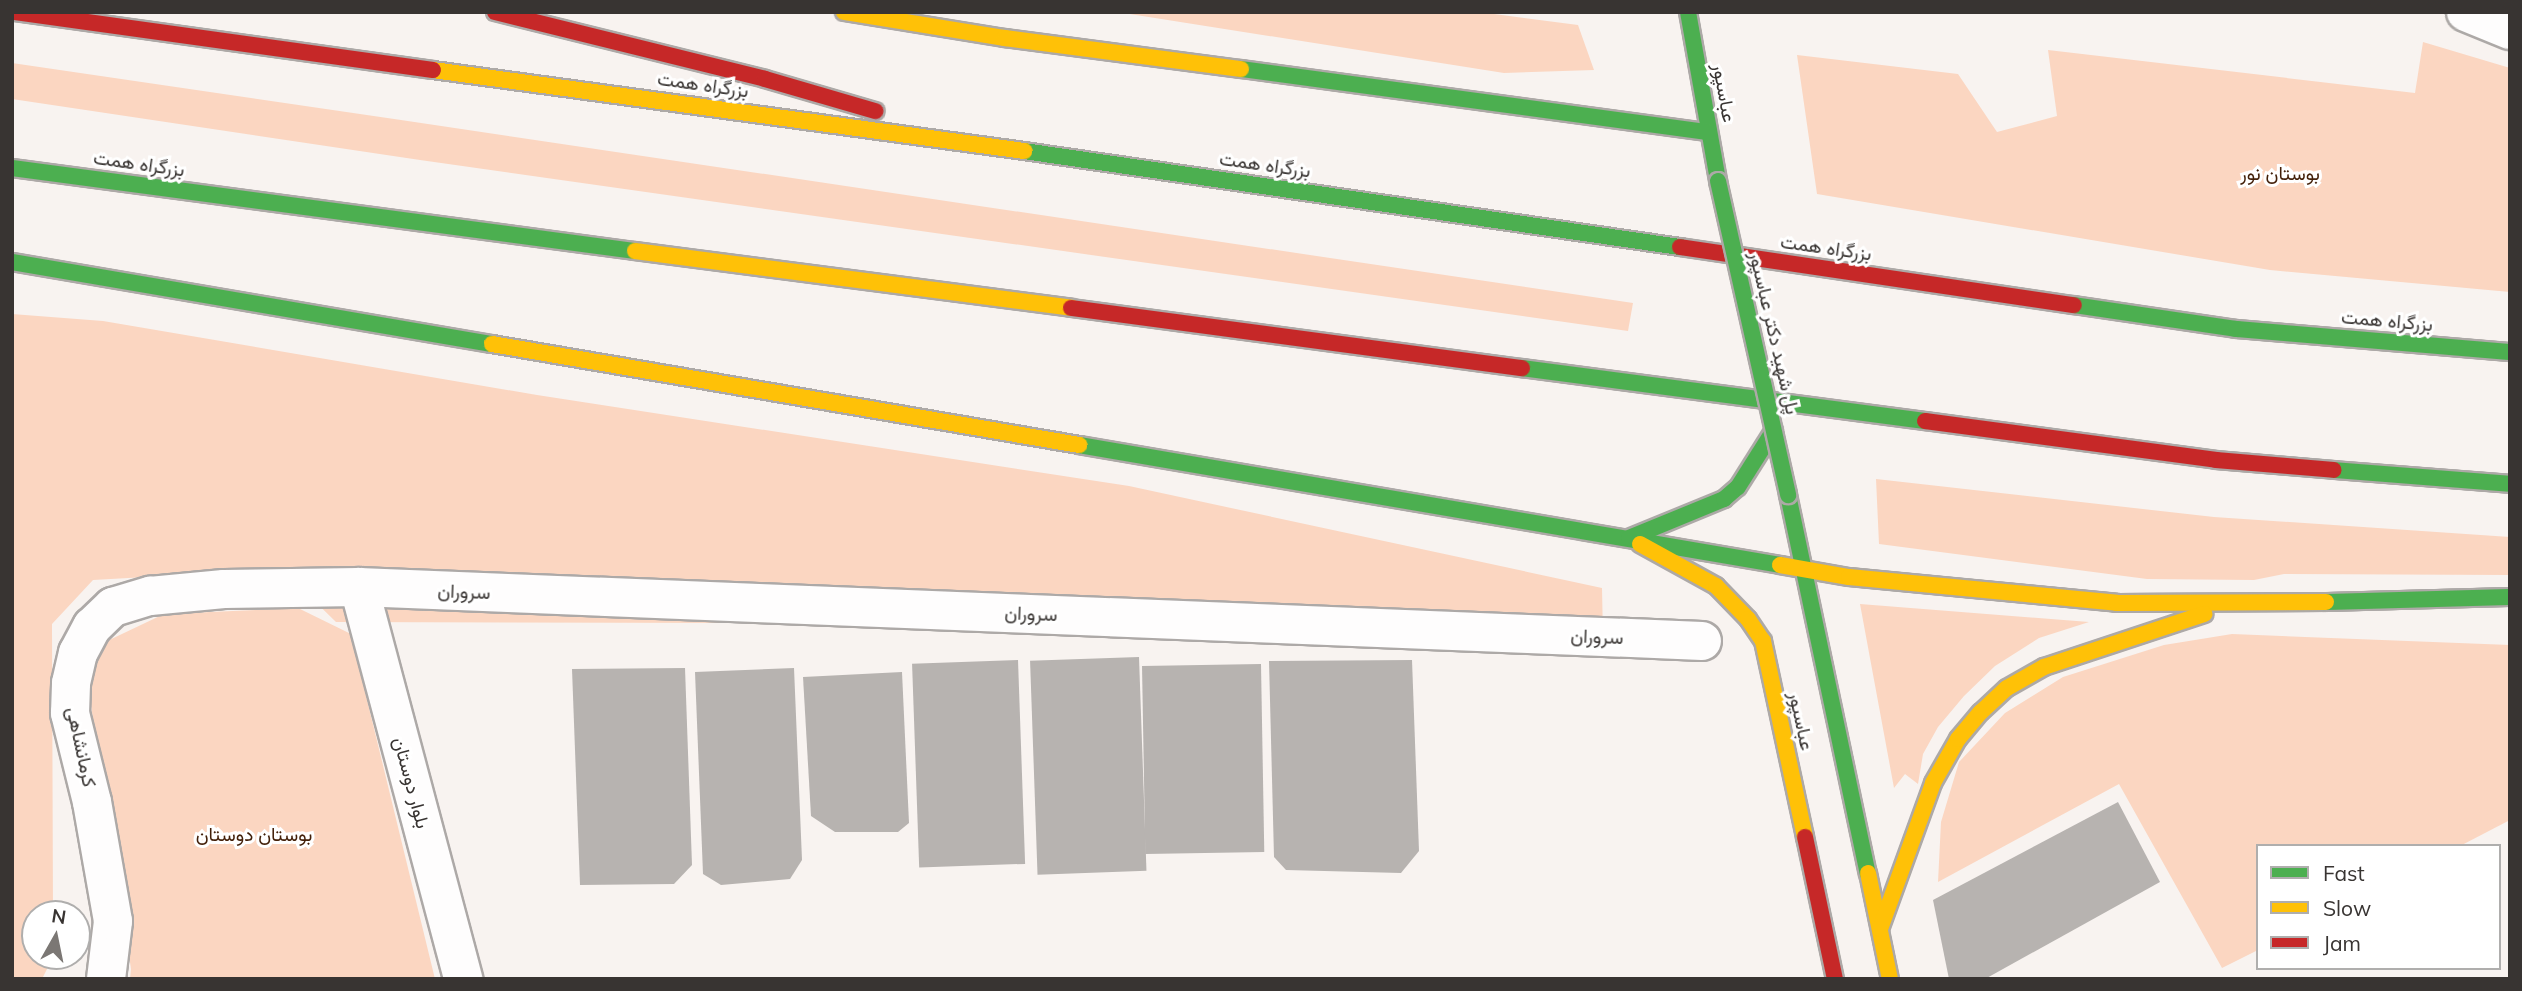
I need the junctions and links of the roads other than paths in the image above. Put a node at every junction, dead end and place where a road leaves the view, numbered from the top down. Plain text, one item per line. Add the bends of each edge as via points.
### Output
1 (15, 12) edge
2 (495, 12) edge
3 (844, 12) edge
4 (1688, 12) edge
5 (2469, 13) edge
6 (2510, 30) edge
7 (1709, 132) junction
8 (981, 145) junction
9 (12, 168) edge
10 (1718, 181) joint
11 (12, 262) edge
12 (25, 282) dead end
13 (142, 283) junction
14 (2510, 352) edge
15 (1774, 430) junction
16 (2510, 484) edge
17 (1788, 495) joint
18 (1629, 538) junction
19 (1804, 571) junction
20 (359, 587) junction
21 (2510, 597) edge
22 (2229, 606) junction
23 (1702, 641) dead end
24 (1880, 929) junction
25 (106, 979) edge
26 (463, 979) edge
27 (1835, 979) edge
28 (1890, 979) edge

1 - 8 main road, بزرگراه همت
2 - 8 main road via 765,79
3 - 7 main road via 1005,38
4 - 7 main road, عباسپور
5 - 6 street
7 - 10 main road, عباسپور
8 - 14 main road, بزرگراه همت via 2236,329
9 - 16 main road, بزرگراه همت via 2216,460
10 - 15 main road, پل شهید دکتر عباسپور, bridge
11 - 13 main road
12 - 13 main road
13 - 18 main road
15 - 17 main road, پل شهید دکتر عباسپور, bridge
15 - 18 main road via 1738,486 1724,499
17 - 19 main road, عباسپور
18 - 19 main road
18 - 27 main road, عباسپور via 1716,586 1763,641
19 - 22 main road via 2117,603
19 - 24 main road, عباسپور
20 - 23 street, سروران
20 - 25 street, کرمانشاهی via 224,589 149,596 113,607 92,627 76,663 70,713 92,802 113,921
20 - 26 street, بلوار دوستان
21 - 22 main road
22 - 24 main road via 2044,667 2007,688 1958,739 1933,783
24 - 28 main road, عباسپور

